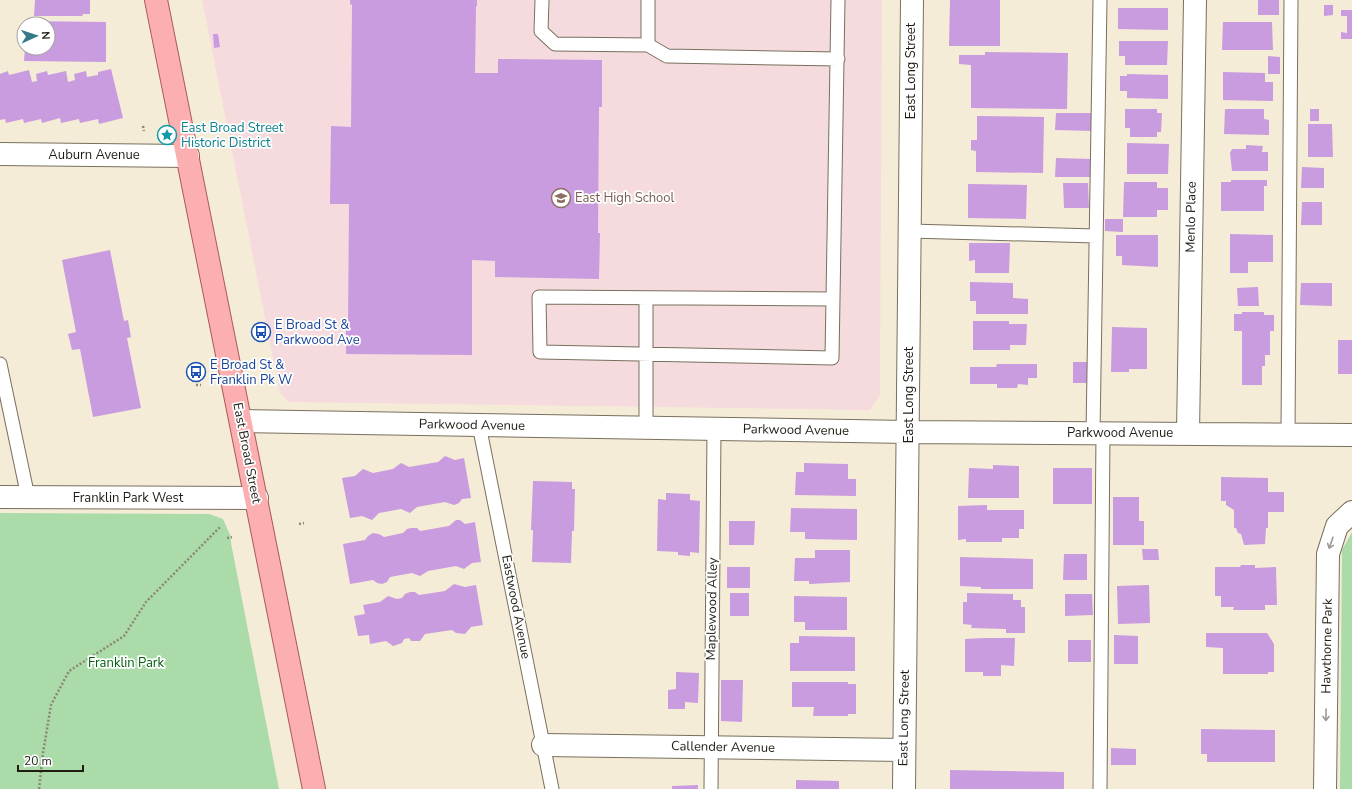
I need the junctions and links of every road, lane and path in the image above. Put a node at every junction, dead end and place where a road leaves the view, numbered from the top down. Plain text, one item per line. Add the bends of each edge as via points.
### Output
1 (156, 0) edge
2 (542, 0) edge
3 (648, 0) edge
4 (838, 0) edge
5 (912, 0) edge
6 (1100, 0) edge
7 (1195, 0) edge
8 (1291, 0) edge
9 (648, 45) junction
10 (838, 60) junction
11 (143, 126) dead end
12 (144, 131) dead end
13 (0, 154) edge
14 (188, 156) junction
15 (910, 231) junction
16 (1096, 236) junction
17 (646, 298) junction
18 (833, 299) junction
19 (646, 354) junction
20 (0, 364) edge
21 (268, 378) dead end
22 (273, 378) dead end
23 (196, 385) dead end
24 (201, 385) dead end
25 (241, 421) junction
26 (479, 425) junction
27 (646, 428) junction
28 (714, 429) junction
29 (908, 432) junction
30 (1098, 433) junction
31 (1188, 434) junction
32 (1288, 434) junction
33 (1352, 435) edge
34 (0, 497) edge
35 (28, 497) junction
36 (257, 498) junction
37 (1352, 512) edge
38 (304, 522) dead end
39 (299, 524) dead end
40 (220, 527) dead end
41 (232, 537) dead end
42 (227, 538) dead end
43 (543, 745) junction
44 (710, 747) junction
45 (904, 750) junction
46 (39, 789) edge
47 (314, 789) edge
48 (552, 789) edge
49 (710, 789) edge
50 (904, 789) edge
51 (1100, 789) edge
52 (1325, 789) edge

1 - 14 main road, East Broad Street
2 - 9 lane via 542,31 555,44
3 - 9 lane
4 - 10 lane
5 - 15 street, East Long Street
6 - 16 lane
7 - 31 street, Menlo Place
8 - 32 lane
9 - 10 lane via 667,56
10 - 18 lane
11 - 12 path
13 - 14 street, Auburn Avenue
14 - 25 main road, East Broad Street
15 - 16 lane
15 - 29 street, East Long Street
16 - 30 lane
17 - 18 lane
17 - 19 lane
17 - 19 lane via 539,297 540,352
18 - 19 lane via 832,358
19 - 27 lane
20 - 35 lane
21 - 22 path
23 - 24 path
25 - 26 street, Parkwood Avenue
25 - 36 main road, East Broad Street
26 - 27 street, Parkwood Avenue
26 - 43 lane, Eastwood Avenue
27 - 28 street, Parkwood Avenue
28 - 29 street, Parkwood Avenue
28 - 44 lane, Maplewood Alley
29 - 30 street, Parkwood Avenue
29 - 45 street, East Long Street
30 - 31 street, Parkwood Avenue
30 - 51 lane
31 - 32 street, Parkwood Avenue
32 - 33 street, Parkwood Avenue
34 - 35 street, Franklin Park West
35 - 36 street, Franklin Park West
36 - 47 main road, East Broad Street
37 -> 52 street, Hawthorne Park via 1337,526 1328,554
38 - 39 path
40 - 46 path via 146,602 124,636 69,671 51,705
41 - 42 path
43 - 44 street, Callender Avenue
43 - 48 lane, Eastwood Avenue
44 - 45 street, Callender Avenue
44 - 49 lane, Maplewood Alley
45 - 50 street, East Long Street

